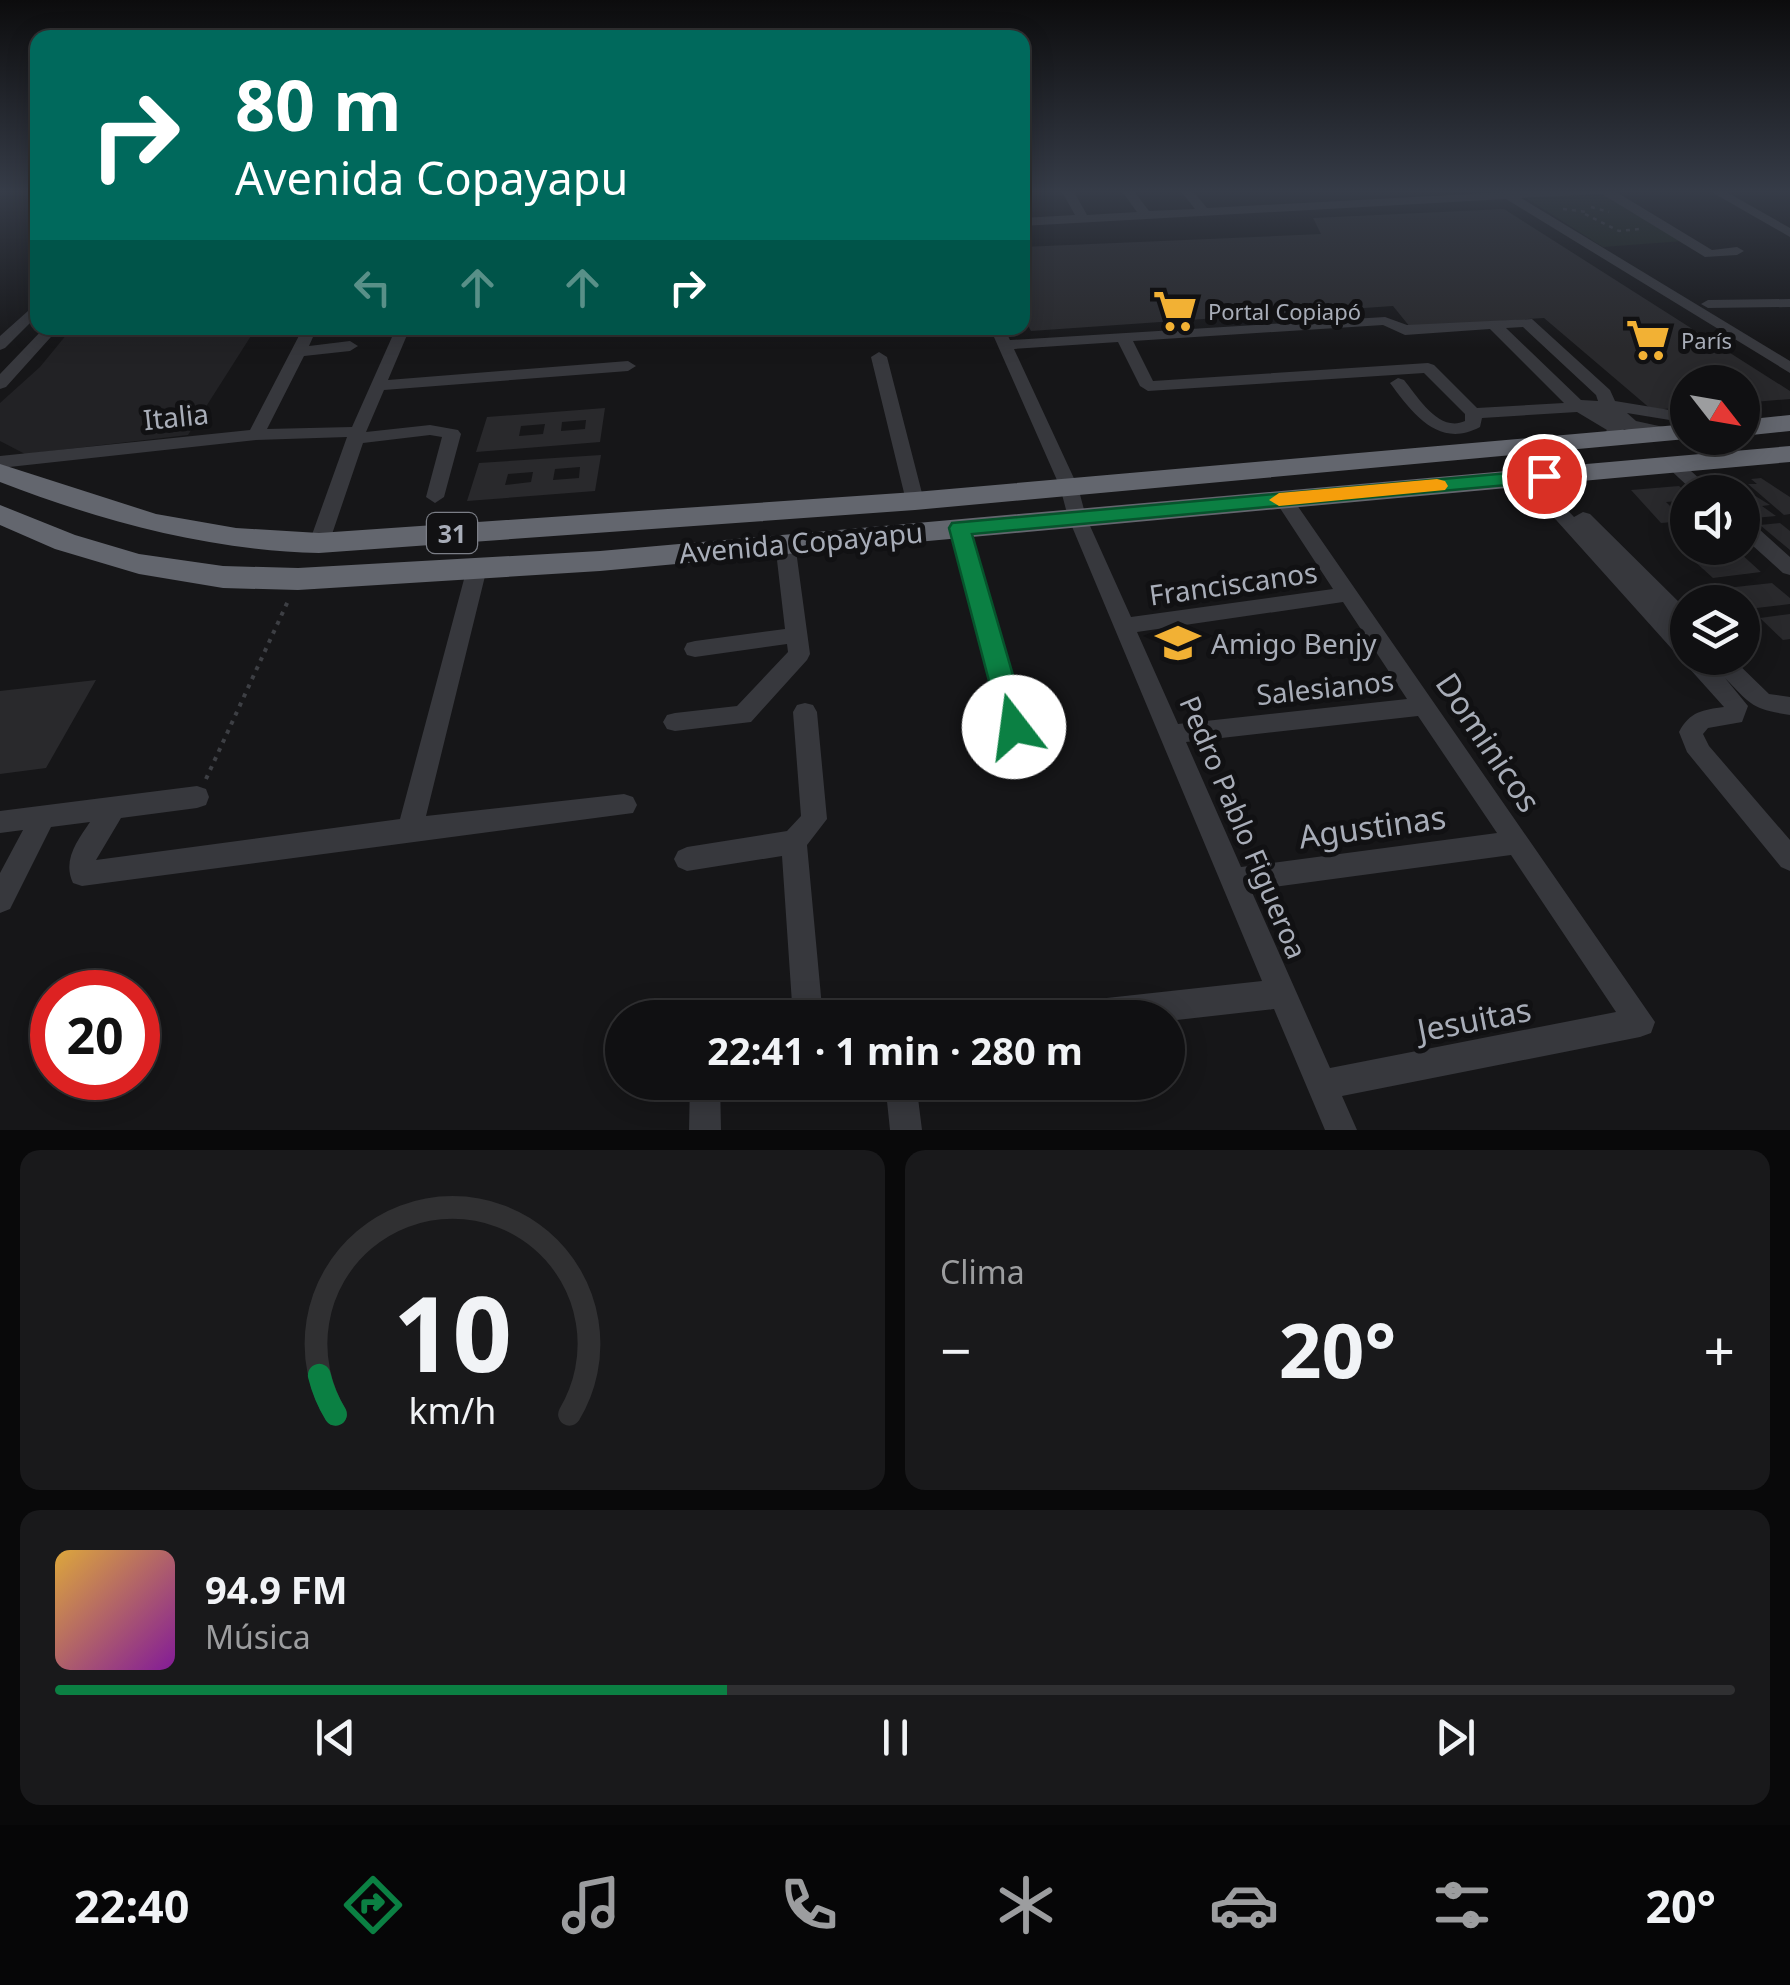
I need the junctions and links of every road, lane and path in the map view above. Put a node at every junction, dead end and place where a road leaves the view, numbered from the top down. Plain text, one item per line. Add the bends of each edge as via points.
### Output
1 (1585, 243) edge
2 (1692, 243) edge
3 (1737, 251) dead end
4 (1790, 303) edge
5 (1708, 304) dead end
6 (30, 314) edge
7 (1492, 324) junction
8 (46, 335) edge
9 (306, 335) edge
10 (400, 335) edge
11 (999, 335) edge
12 (1122, 337) junction
13 (0, 345) edge
14 (1004, 345) junction
15 (350, 346) dead end
16 (297, 352) junction
17 (879, 357) dead end
18 (628, 366) dead end
19 (1790, 368) edge
20 (1398, 383) dead end
21 (0, 384) edge
22 (376, 386) junction
23 (1575, 404) junction
24 (1608, 405) junction
25 (1472, 413) junction
26 (1790, 423) edge
27 (1760, 426) edge
28 (1670, 427) edge
29 (1670, 430) edge
30 (256, 434) junction
31 (356, 436) junction
32 (1607, 440) junction
33 (1790, 454) edge
34 (0, 462) edge
35 (1673, 464) junction
36 (1323, 465) junction
37 (0, 472) edge
38 (1686, 475) edge
39 (1536, 477) junction
40 (1069, 487) junction
41 (1344, 494) junction
42 (435, 497) dead end
43 (1283, 499) junction
44 (915, 501) junction
45 (0, 514) edge
46 (1077, 518) junction
47 (960, 528) junction
48 (1760, 542) edge
49 (319, 543) junction
50 (785, 543) junction
51 (476, 568) junction
52 (1790, 568) edge
53 (298, 579) junction
54 (1349, 594) junction
55 (1670, 607) edge
56 (1126, 626) junction
57 (1670, 632) edge
58 (796, 635) junction
59 (695, 649) dead end
60 (1708, 675) edge
61 (1737, 675) edge
62 (1426, 706) junction
63 (1790, 706) edge
64 (805, 712) dead end
65 (675, 722) dead end
66 (1014, 727) dead end
67 (1172, 734) junction
68 (198, 797) joint
69 (624, 805) dead end
70 (113, 808) junction
71 (43, 817) junction
72 (0, 822) edge
73 (410, 829) junction
74 (794, 842) junction
75 (1518, 842) junction
76 (687, 859) dead end
77 (1790, 859) edge
78 (1234, 880) junction
79 (0, 900) edge
80 (1283, 994) junction
81 (807, 1000) edge
82 (1185, 1005) edge
83 (1640, 1022) joint
84 (1322, 1085) junction
85 (706, 1100) edge
86 (902, 1100) edge
87 (705, 1130) edge
88 (906, 1130) edge
89 (1341, 1130) edge

1 - 19 street
2 - 3 street via 1710,254
4 - 5 street
6 - 13 street
7 - 12 street via 1405,330 1384,321 1342,322
7 - 23 street
7 - 24 street via 1527,322 1604,393
8 - 21 street
9 - 16 street
10 - 22 street
11 - 14 street, Pedro Pablo Figueroa
12 - 14 street
12 - 25 street via 1148,386 1428,368
14 - 40 street, Pedro Pablo Figueroa
15 - 16 street
16 - 30 street
17 - 44 street
18 - 22 street
20 - 25 street via 1436,426 1468,428
22 - 31 street
23 - 24 street
23 - 25 street
23 - 32 street via 1615,427
24 - 28 street via 1630,425
26 - 27 highway
29 - 32 highway, Avenida Copayapu / 31
30 - 31 street, Italia
30 - 34 street, Italia
31 - 42 street, Italia via 452,434
31 - 49 street
32 - 36 highway, Avenida Copayapu / 31
33 - 35 highway, Avenida Copayapu / 31
35 - 38 street
35 - 39 highway, Avenida Copayapu / 31
36 - 40 highway, Avenida Copayapu / 31
36 - 41 highway
37 - 49 highway, Avenida Copayapu / 31 via 137,522 246,540
39 - 41 highway, Avenida Copayapu / 31
39 - 55 street
39 - 57 street
40 - 44 highway, Avenida Copayapu / 31
40 - 46 street, Pedro Pablo Figueroa
41 - 43 highway, Avenida Copayapu / 31
43 - 46 highway, Avenida Copayapu / 31
43 - 54 street, Dominicos
44 - 49 highway, Avenida Copayapu / 31
45 - 53 highway, Avenida Copayapu / 31 via 138,564 223,577
46 - 47 highway, Avenida Copayapu / 31
46 - 56 street, Pedro Pablo Figueroa
47 - 50 highway, Avenida Copayapu / 31
47 - 66 street
48 - 52 street
50 - 51 highway, Avenida Copayapu / 31
50 - 58 street
51 - 53 highway, Avenida Copayapu / 31
51 - 73 street
53 - 68 path
54 - 56 street, Franciscanos
54 - 62 street, Dominicos
56 - 67 street, Pedro Pablo Figueroa
58 - 59 street
58 - 65 street via 799,654 742,715
60 - 77 street via 1737,706 1734,715 1701,720 1691,732 1699,752
61 - 63 street via 1763,702
62 - 67 street, Salesianos
62 - 75 street, Dominicos
64 - 74 street via 814,819
67 - 78 street, Pedro Pablo Figueroa
68 - 70 street
69 - 73 street
70 - 71 street
70 - 73 street via 84,853 82,874
71 - 72 street
71 - 79 street
74 - 76 street
74 - 81 street
75 - 78 street, Agustinas
75 - 83 street, Dominicos
78 - 80 street, Pedro Pablo Figueroa
80 - 82 street
80 - 84 street, Pedro Pablo Figueroa
83 - 84 street, Jesuitas
84 - 89 street, Pedro Pablo Figueroa
85 - 87 street
86 - 88 street

